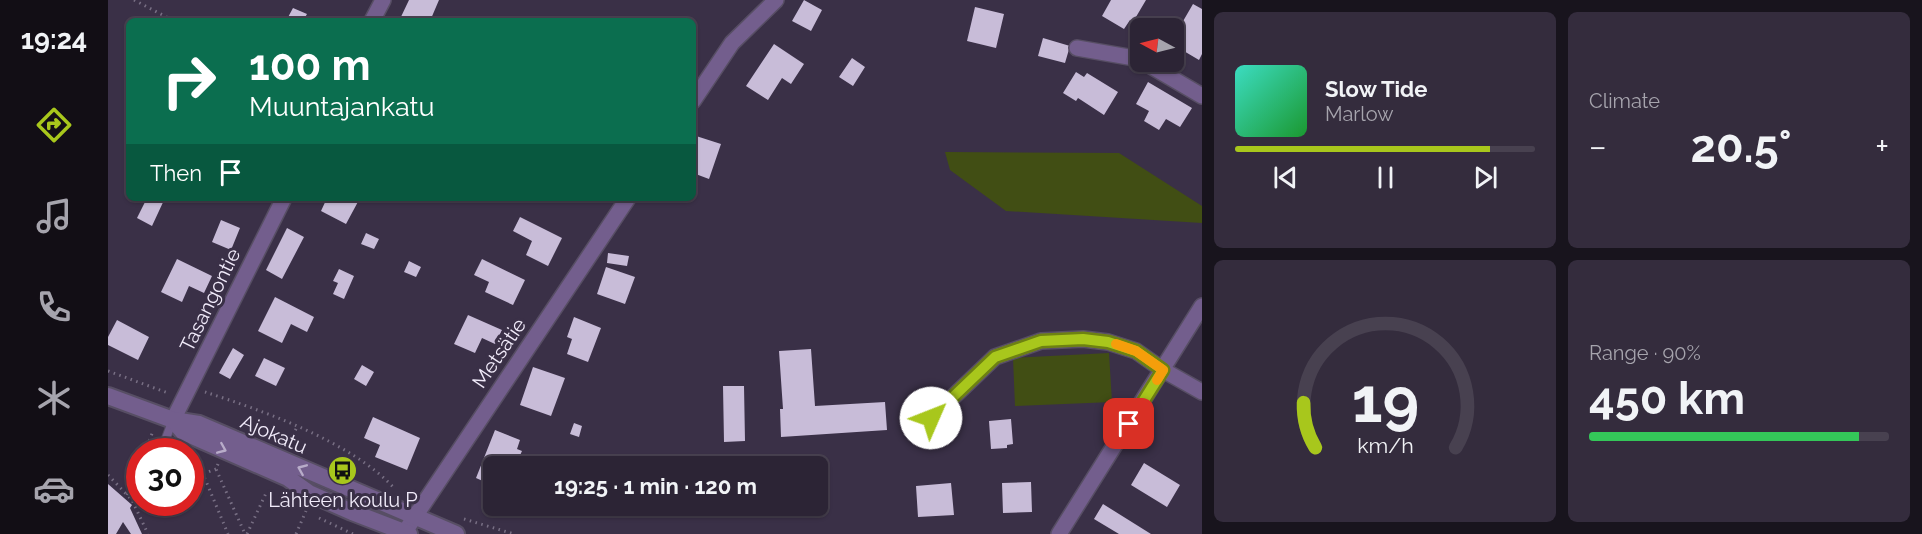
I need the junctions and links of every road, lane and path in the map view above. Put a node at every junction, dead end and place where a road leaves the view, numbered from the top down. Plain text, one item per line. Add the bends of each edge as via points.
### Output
1 (134, 0) edge
2 (383, 0) edge
3 (776, 0) edge
4 (168, 18) edge
5 (374, 18) edge
6 (1077, 48) dead end
7 (1130, 57) edge
8 (1161, 72) edge
9 (1202, 96) edge
10 (696, 97) edge
11 (283, 201) edge
12 (626, 201) edge
13 (1202, 306) edge
14 (1163, 370) junction
15 (191, 387) junction
16 (1202, 392) edge
17 (108, 396) edge
18 (931, 418) dead end
19 (173, 420) junction
20 (298, 426) junction
21 (153, 431) dead end
22 (150, 438) edge
23 (166, 438) edge
24 (290, 441) dead end
25 (220, 459) dead end
26 (216, 469) junction
27 (108, 475) edge
28 (395, 489) dead end
29 (267, 491) dead end
30 (126, 494) edge
31 (306, 511) dead end
32 (138, 516) edge
33 (414, 517) junction
34 (148, 534) edge
35 (228, 534) edge
36 (246, 534) edge
37 (296, 534) edge
38 (406, 534) edge
39 (456, 534) edge
40 (1059, 534) edge

1 - 4 path
2 - 5 street
3 - 10 street via 732,43
6 - 7 street
8 - 9 street
11 - 15 street, Tasangontie
12 - 33 street, Metsätie
13 - 14 street
14 - 16 street
14 - 18 street via 1136,351 1108,342 1041,341 995,357
14 - 40 street
15 - 19 street, Tasangontie
15 - 20 path
17 - 19 street, Ajokatu
19 - 23 lane
33 -> 19 street, Ajokatu via 199,424
19 -> 38 street, Ajokatu via 183,432 288,478 309,493
20 - 24 path
20 - 28 path via 383,476
21 - 22 path
25 - 26 path
26 - 35 path via 203,474
26 - 36 path
27 - 30 path
29 - 36 path
31 - 37 path
32 - 34 path
33 - 38 street, Metsätie
33 - 39 street, Ajokatu

